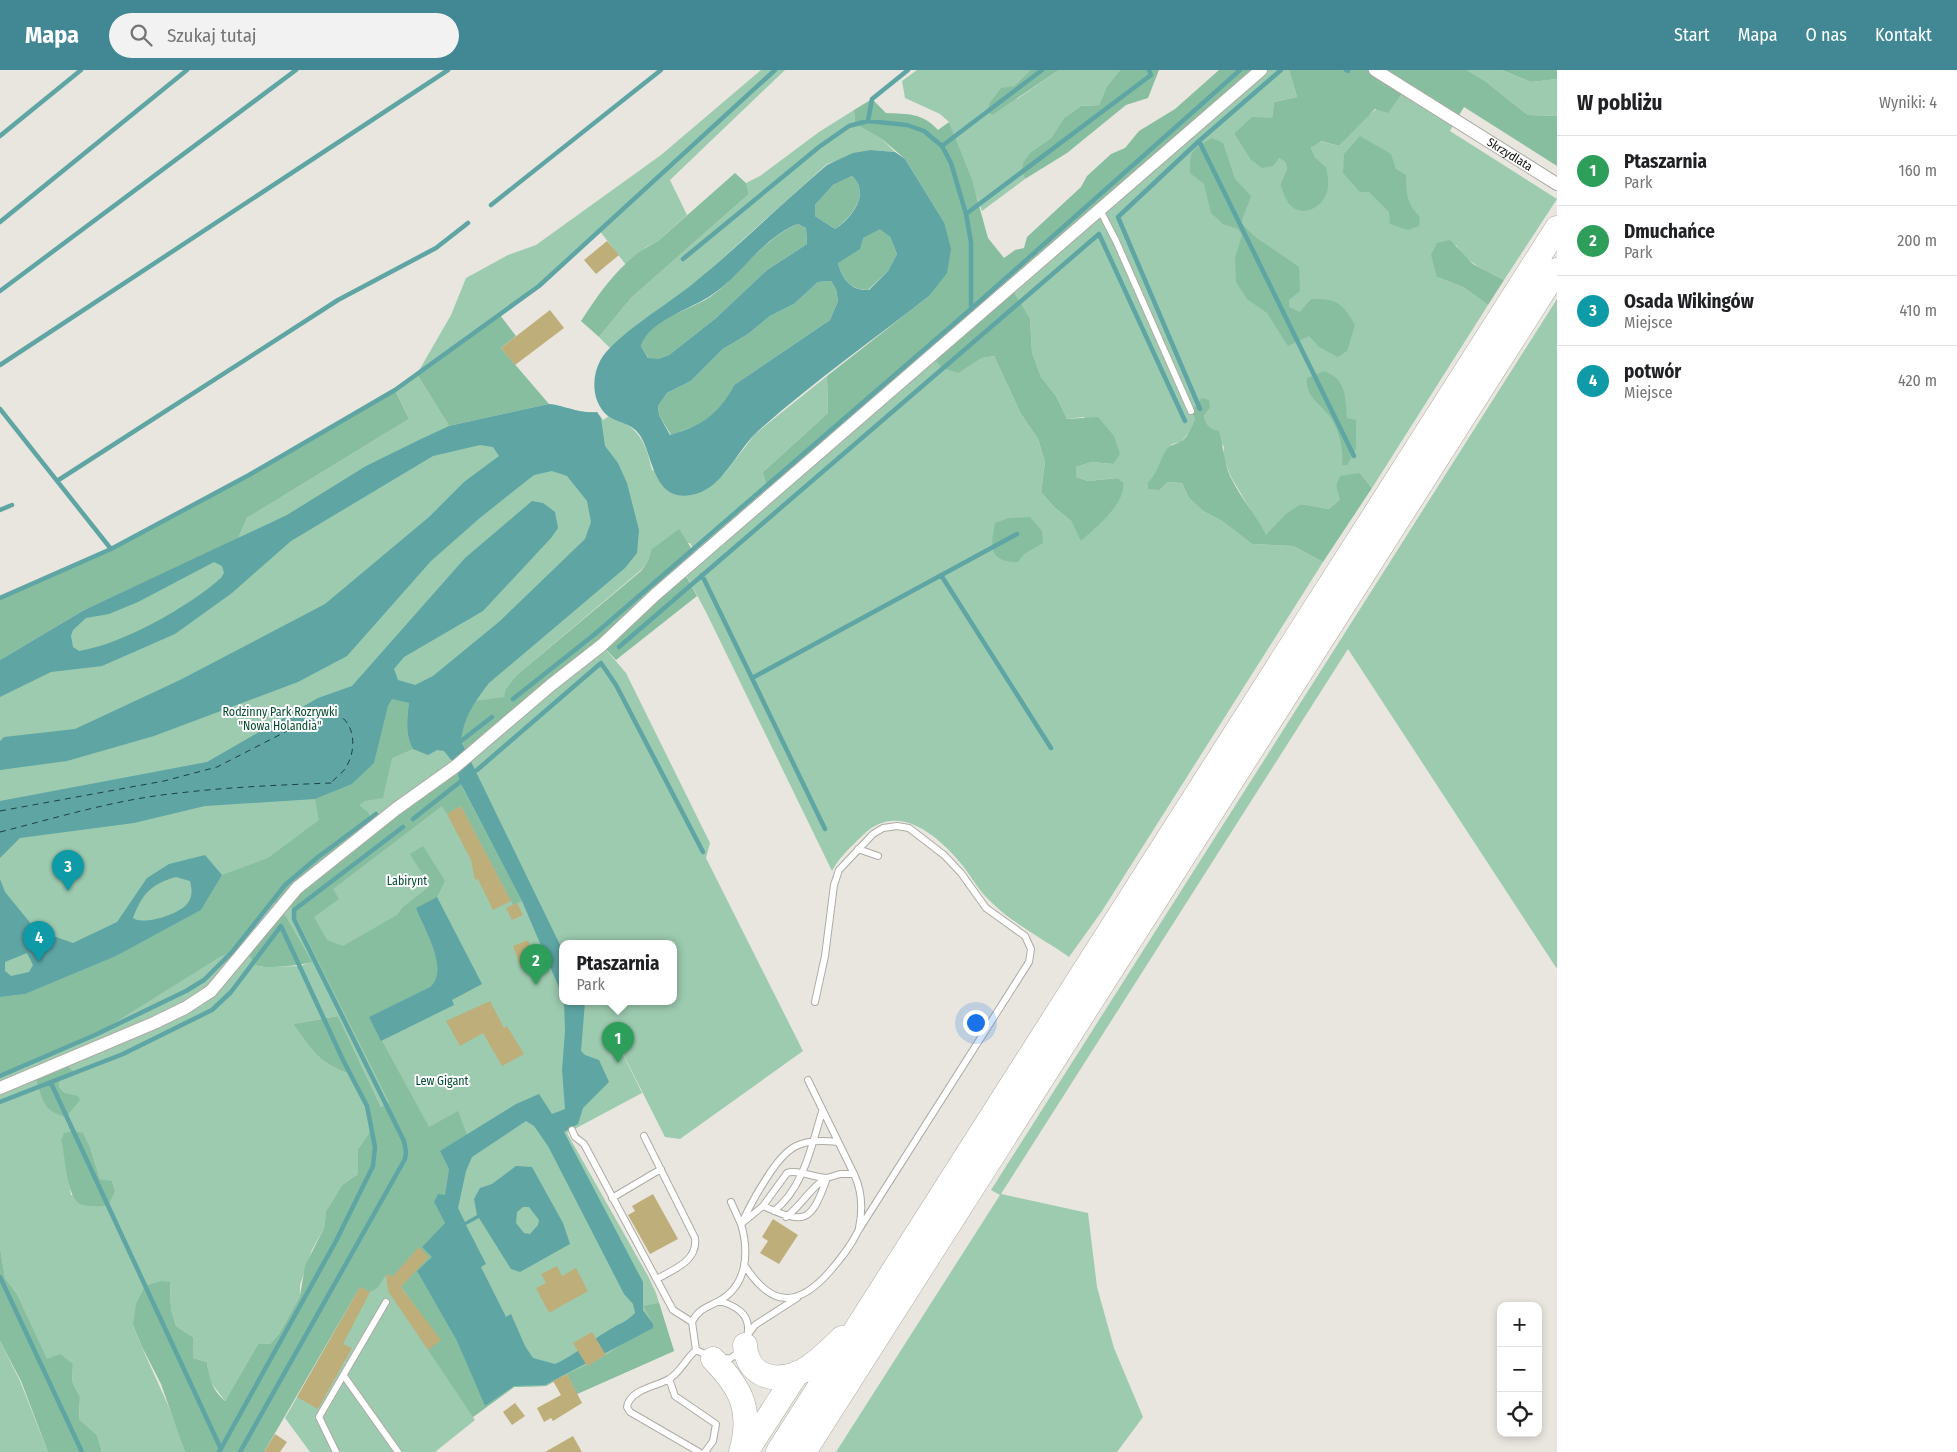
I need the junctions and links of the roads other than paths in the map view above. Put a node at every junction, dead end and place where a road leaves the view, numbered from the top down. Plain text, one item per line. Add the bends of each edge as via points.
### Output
1 (1261, 70) edge
2 (1375, 70) edge
3 (1557, 184) edge
4 (1100, 210) junction
5 (1557, 228) edge
6 (1557, 270) edge
7 (1191, 411) dead end
8 (858, 849) junction
9 (878, 856) dead end
10 (815, 1002) dead end
11 (808, 1080) dead end
12 (0, 1088) edge
13 (822, 1112) junction
14 (572, 1130) dead end
15 (644, 1136) dead end
16 (813, 1141) junction
17 (838, 1142) junction
18 (661, 1169) junction
19 (802, 1174) junction
20 (854, 1174) junction
21 (827, 1178) junction
22 (612, 1198) junction
23 (731, 1202) dead end
24 (763, 1206) junction
25 (774, 1211) junction
26 (786, 1217) junction
27 (741, 1224) junction
28 (858, 1231) junction
29 (745, 1266) junction
30 (657, 1279) junction
31 (797, 1298) junction
32 (720, 1301) junction
33 (386, 1302) dead end
34 (861, 1320) junction
35 (692, 1322) junction
36 (747, 1340) junction
37 (705, 1354) junction
38 (797, 1373) junction
39 (344, 1376) junction
40 (669, 1379) junction
41 (336, 1452) edge
42 (398, 1452) edge
43 (699, 1452) edge
44 (705, 1452) edge
45 (741, 1452) edge
46 (746, 1452) edge
47 (778, 1452) edge
48 (804, 1452) edge

1 - 4 street
2 - 3 street, Skrzydlata
4 - 7 lane
4 - 12 street via 655,595 602,645 456,766 297,888 219,983 202,998 136,1031
5 - 34 highway
6 - 48 highway
8 - 9 lane
8 - 10 lane via 839,870 834,885
8 - 28 lane via 883,828 909,828 944,855 986,908 1025,936 1031,949 1029,962
11 - 13 lane
13 - 16 lane
13 - 17 lane
14 - 22 lane via 584,1144
15 - 18 lane
16 - 17 lane
16 - 19 lane
16 - 27 lane via 781,1155
17 - 20 lane
18 - 22 lane
18 - 30 lane via 696,1246 687,1261
19 - 21 lane
19 - 24 lane via 787,1172
19 - 25 lane via 787,1201
20 - 21 lane
20 - 28 lane via 862,1206
21 - 26 lane via 813,1186 798,1208
21 - 26 lane via 808,1214 796,1219
22 - 30 lane
23 - 27 lane
24 - 25 lane
24 - 27 lane
25 - 26 lane
27 - 29 lane via 746,1241
28 - 31 lane via 849,1249 818,1285
29 - 31 lane via 771,1293
29 - 32 lane via 732,1290
30 - 35 lane via 673,1310
31 - 36 lane via 755,1325
32 - 35 lane via 702,1308
32 - 36 lane via 733,1305 745,1315
33 - 39 lane
34 - 38 highway via 831,1349
34 - 47 highway
35 - 37 lane
36 - 37 lane via 731,1358
36 - 38 highway via 746,1357 758,1372 782,1377
37 - 40 lane via 686,1358
37 - 45 highway via 733,1380 740,1393 746,1422
38 - 46 highway
39 - 41 lane via 319,1416
39 - 42 lane
40 - 43 lane via 630,1398 627,1407 630,1412
40 - 44 lane via 675,1396 716,1424 713,1441

